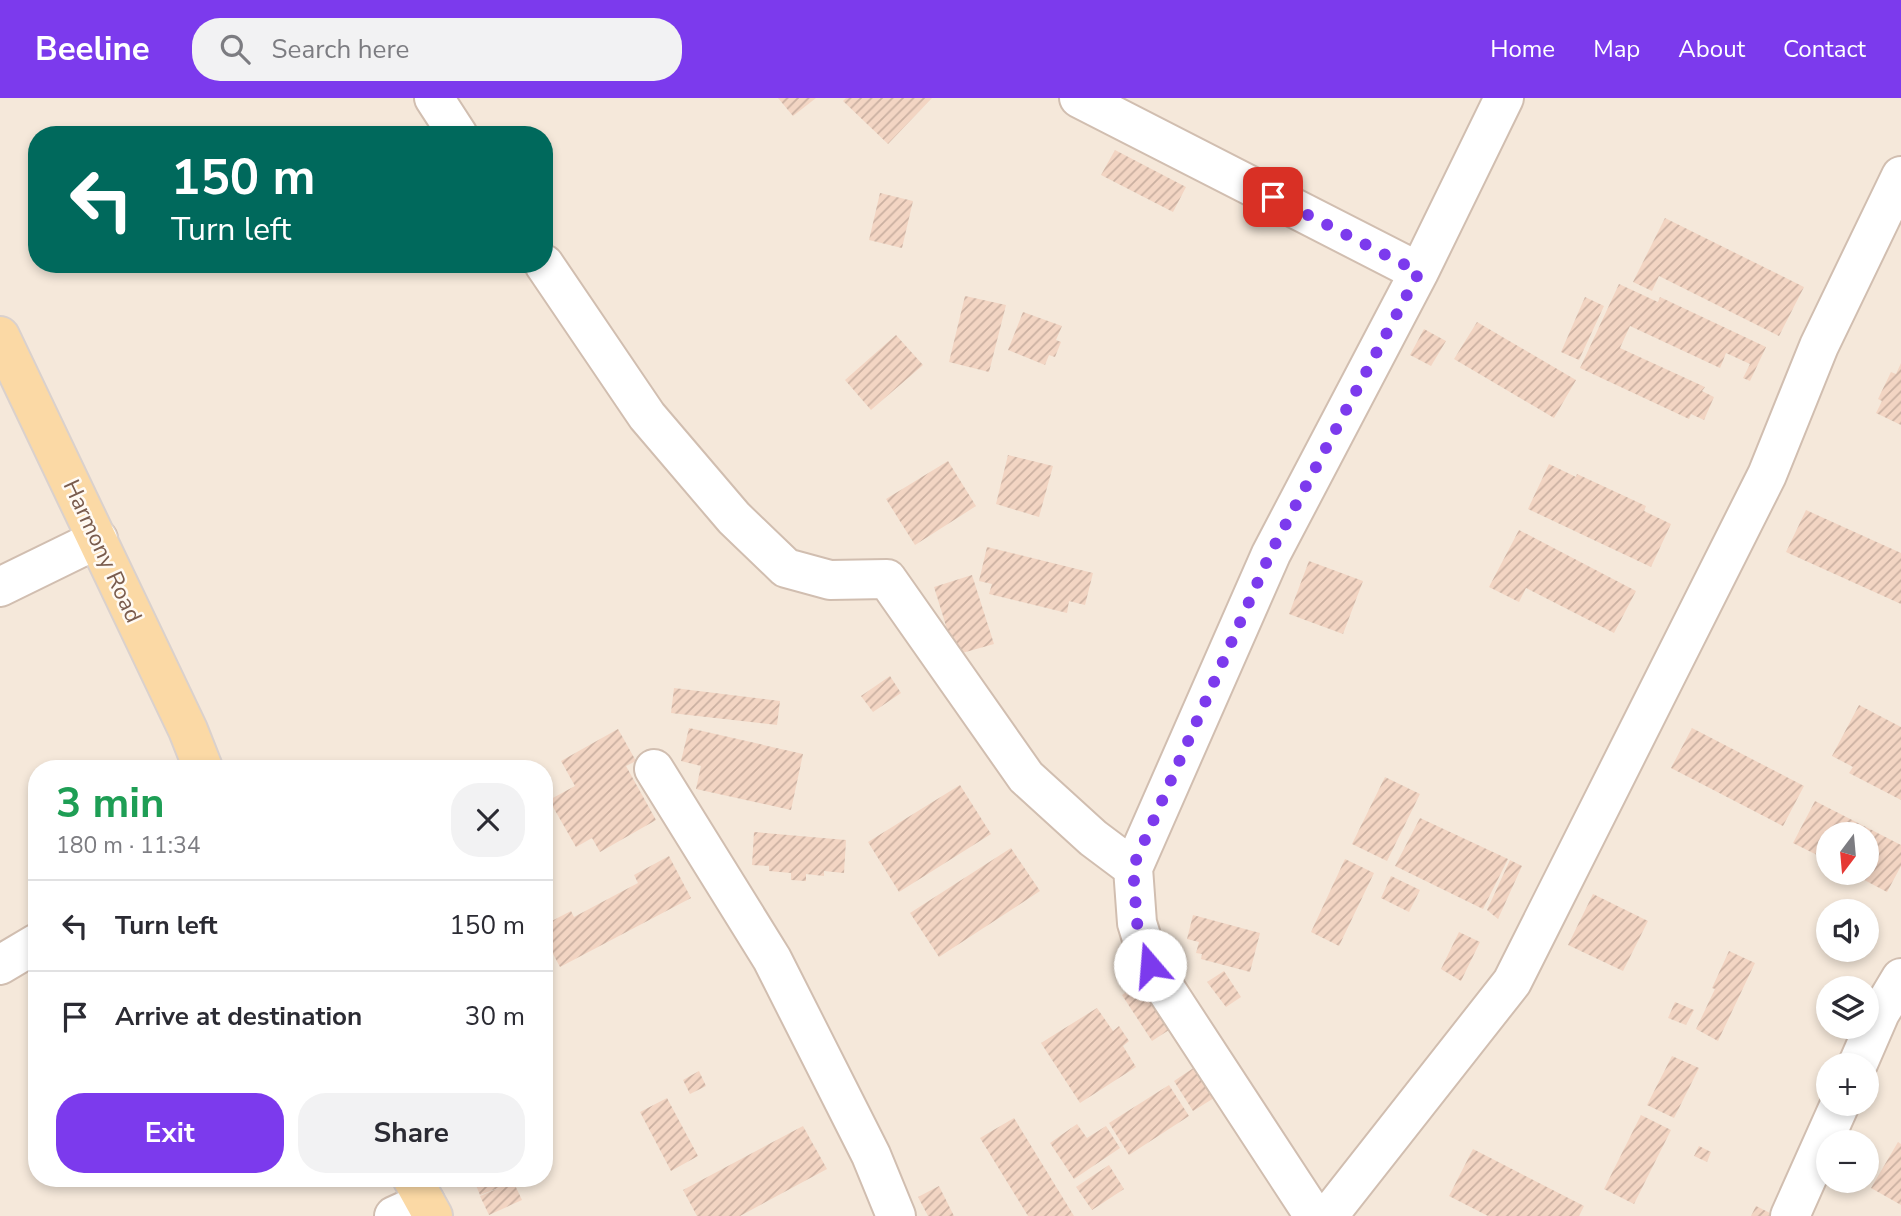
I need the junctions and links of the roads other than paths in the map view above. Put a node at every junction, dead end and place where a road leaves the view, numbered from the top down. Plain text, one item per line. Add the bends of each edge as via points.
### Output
1 (434, 98) edge
2 (1079, 98) edge
3 (1504, 98) edge
4 (452, 126) edge
5 (1901, 176) edge
6 (1419, 272) junction
7 (550, 273) edge
8 (0, 336) edge
9 (98, 539) junction
10 (0, 587) edge
11 (200, 760) edge
12 (654, 769) dead end
13 (1133, 867) junction
14 (28, 948) edge
15 (0, 965) edge
16 (1901, 978) edge
17 (1863, 1053) edge
18 (1835, 1116) edge
19 (896, 1216) edge
20 (1314, 1216) edge
21 (1328, 1216) edge
22 (1790, 1216) edge

1 - 4 street
2 - 6 street
3 - 6 street
5 - 21 street via 1819,346 1767,475 1512,982
6 - 13 street via 1270,554
7 - 13 street via 647,416 734,518 786,569 830,580 887,579 1026,777 1093,838
8 - 9 main road, Harmony Road
9 - 10 street
9 - 11 main road, Harmony Road
12 - 19 street via 772,960 871,1155
13 - 20 street via 1137,923 1150,965
14 - 15 street
16 - 17 street
18 - 22 street

